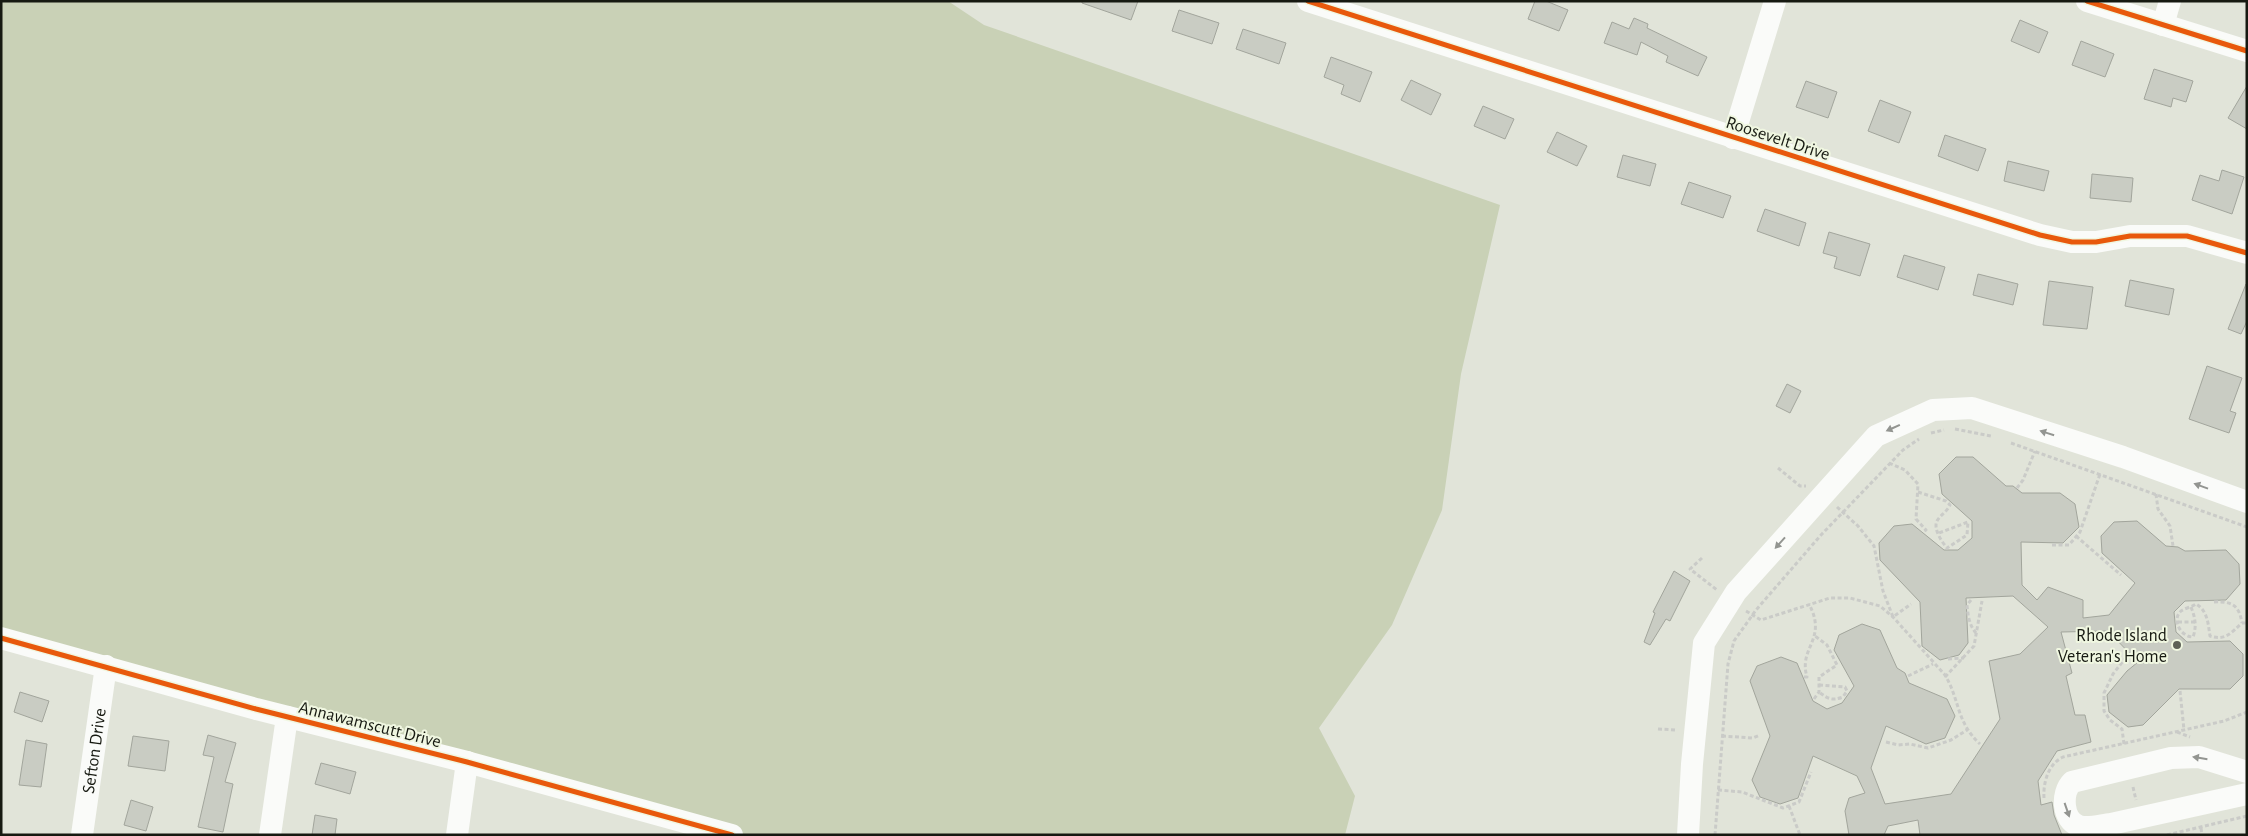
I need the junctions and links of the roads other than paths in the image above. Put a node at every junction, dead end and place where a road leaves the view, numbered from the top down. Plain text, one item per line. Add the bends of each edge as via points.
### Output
1 (1308, 1) edge
2 (1775, 1) edge
3 (2087, 1) edge
4 (2170, 1) edge
5 (2164, 25) junction
6 (2247, 51) edge
7 (1733, 138) junction
8 (2247, 253) edge
9 (2247, 502) edge
10 (1, 638) edge
11 (106, 666) junction
12 (287, 716) junction
13 (467, 762) junction
14 (2247, 772) edge
15 (2247, 794) edge
16 (82, 835) edge
17 (270, 835) edge
18 (457, 835) edge
19 (732, 835) edge
20 (1688, 835) edge

1 - 7 street, Roosevelt Drive
2 - 7 street
3 - 5 street
4 - 5 street
5 - 6 street
7 - 8 street, Roosevelt Drive via 2040,236 2088,242 2130,236 2187,236
9 -> 20 street via 1972,408 1933,410 1876,436 1736,592 1704,643
10 - 11 street, Annawamscutt Drive
11 - 12 street, Annawamscutt Drive
11 - 16 street, Sefton Drive
12 - 13 street, Annawamscutt Drive
12 - 17 street
13 - 18 street
13 - 19 street, Annawamscutt Drive
14 -> 15 street via 2199,757 2171,758 2072,782 2066,787 2064,798 2066,811 2072,820 2078,826 2089,827

